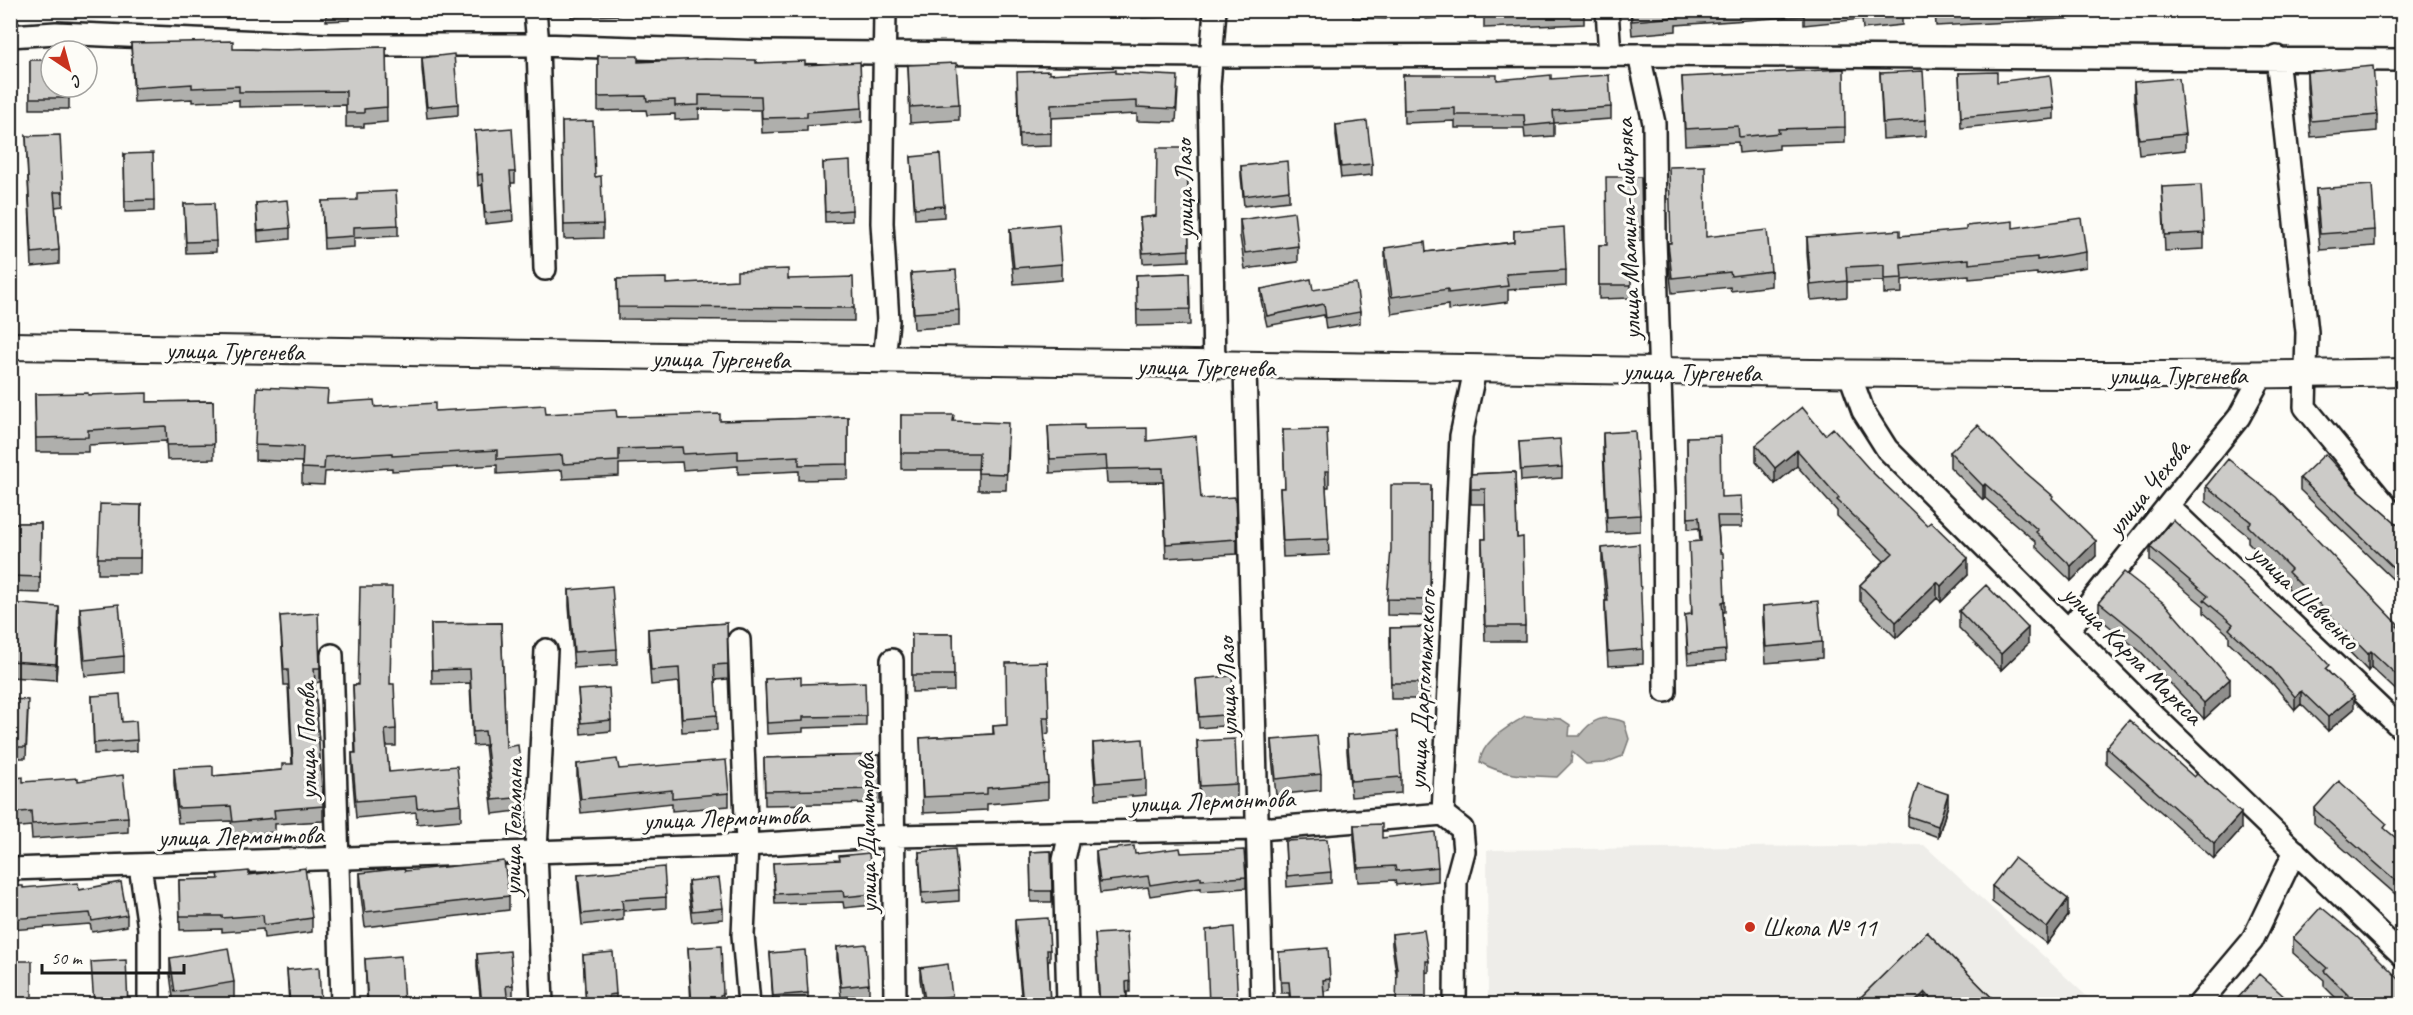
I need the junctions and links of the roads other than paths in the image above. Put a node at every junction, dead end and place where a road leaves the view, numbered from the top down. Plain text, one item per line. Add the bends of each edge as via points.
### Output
1 (535, 10) edge
2 (885, 10) edge
3 (1215, 10) edge
4 (1607, 10) edge
5 (10, 36) edge
6 (538, 45) junction
7 (885, 51) junction
8 (1610, 54) junction
9 (1639, 55) junction
10 (1211, 56) junction
11 (2277, 57) junction
12 (2403, 60) edge
13 (545, 268) dead end
14 (10, 346) edge
15 (884, 362) junction
16 (1214, 367) junction
17 (1245, 368) junction
18 (1475, 370) junction
19 (1659, 371) junction
20 (2403, 372) edge
21 (1850, 375) junction
22 (2262, 375) junction
23 (2306, 375) junction
24 (2169, 506) junction
25 (2403, 525) edge
26 (2069, 629) junction
27 (739, 640) dead end
28 (546, 650) dead end
29 (332, 655) dead end
30 (892, 660) dead end
31 (1665, 691) dead end
32 (2403, 729) edge
33 (1443, 814) junction
34 (1259, 829) junction
35 (1070, 833) junction
36 (894, 836) junction
37 (747, 845) junction
38 (536, 851) junction
39 (2295, 851) junction
40 (336, 861) junction
41 (140, 866) junction
42 (10, 869) edge
43 (2403, 955) edge
44 (149, 1005) edge
45 (342, 1005) edge
46 (542, 1005) edge
47 (749, 1005) edge
48 (895, 1005) edge
49 (1068, 1005) edge
50 (1262, 1005) edge
51 (1455, 1005) edge
52 (2199, 1005) edge

1 - 6 street
2 - 7 street
3 - 10 street, улица Лазо
4 - 8 street
5 - 6 street via 56,33 329,45
6 - 7 street via 766,52
6 - 13 street
7 - 10 street
7 - 15 street via 882,223 888,321
8 - 9 street
8 - 10 street
9 - 11 street
9 - 19 street, улица Мамина-Сибиряка via 1654,123
10 - 16 street, улица Лазо
11 - 12 street
11 - 23 street via 2307,332
14 - 15 street, улица Тургенева
15 - 16 street, улица Тургенева
16 - 17 street, улица Тургенева
17 - 18 street, улица Тургенева
17 - 34 street, улица Лазо
18 - 19 street, улица Тургенева
18 - 33 street, улица Даргомыжского via 1461,436
19 - 21 street, улица Тургенева
19 - 31 street, улица Мамина-Сибиряка
20 - 23 street, улица Тургенева
21 - 22 street, улица Тургенева
21 - 26 street, улица Карла Маркса via 1863,411 1887,449
22 - 23 street, улица Тургенева
22 - 24 street, улица Чехова via 2239,417
23 - 25 street via 2305,407
24 - 26 street, улица Чехова
24 - 32 street, улица Шевченко
26 - 39 street, улица Карла Маркса
27 - 37 street
28 - 38 street, улица Тельмана
29 - 40 street, улица Попова
30 - 36 street, улица Димитрова
33 - 34 street, улица Лермонтова
33 - 51 street, улица Даргомыжского via 1462,829 1464,851 1456,881
34 - 35 street, улица Лермонтова
34 - 50 street, улица Лазо
35 - 36 street, улица Лермонтова
35 - 49 street via 1064,860
36 - 37 street, улица Лермонтова
36 - 48 street, улица Димитрова
37 - 38 street, улица Лермонтова
37 - 47 street via 743,935
38 - 40 street, улица Лермонтова
38 - 46 street, улица Тельмана
39 - 43 street, улица Карла Маркса
39 - 52 street via 2252,941
40 - 41 street, улица Лермонтова
40 - 45 street, улица Попова
41 - 42 street, улица Лермонтова
41 - 44 street via 149,928

